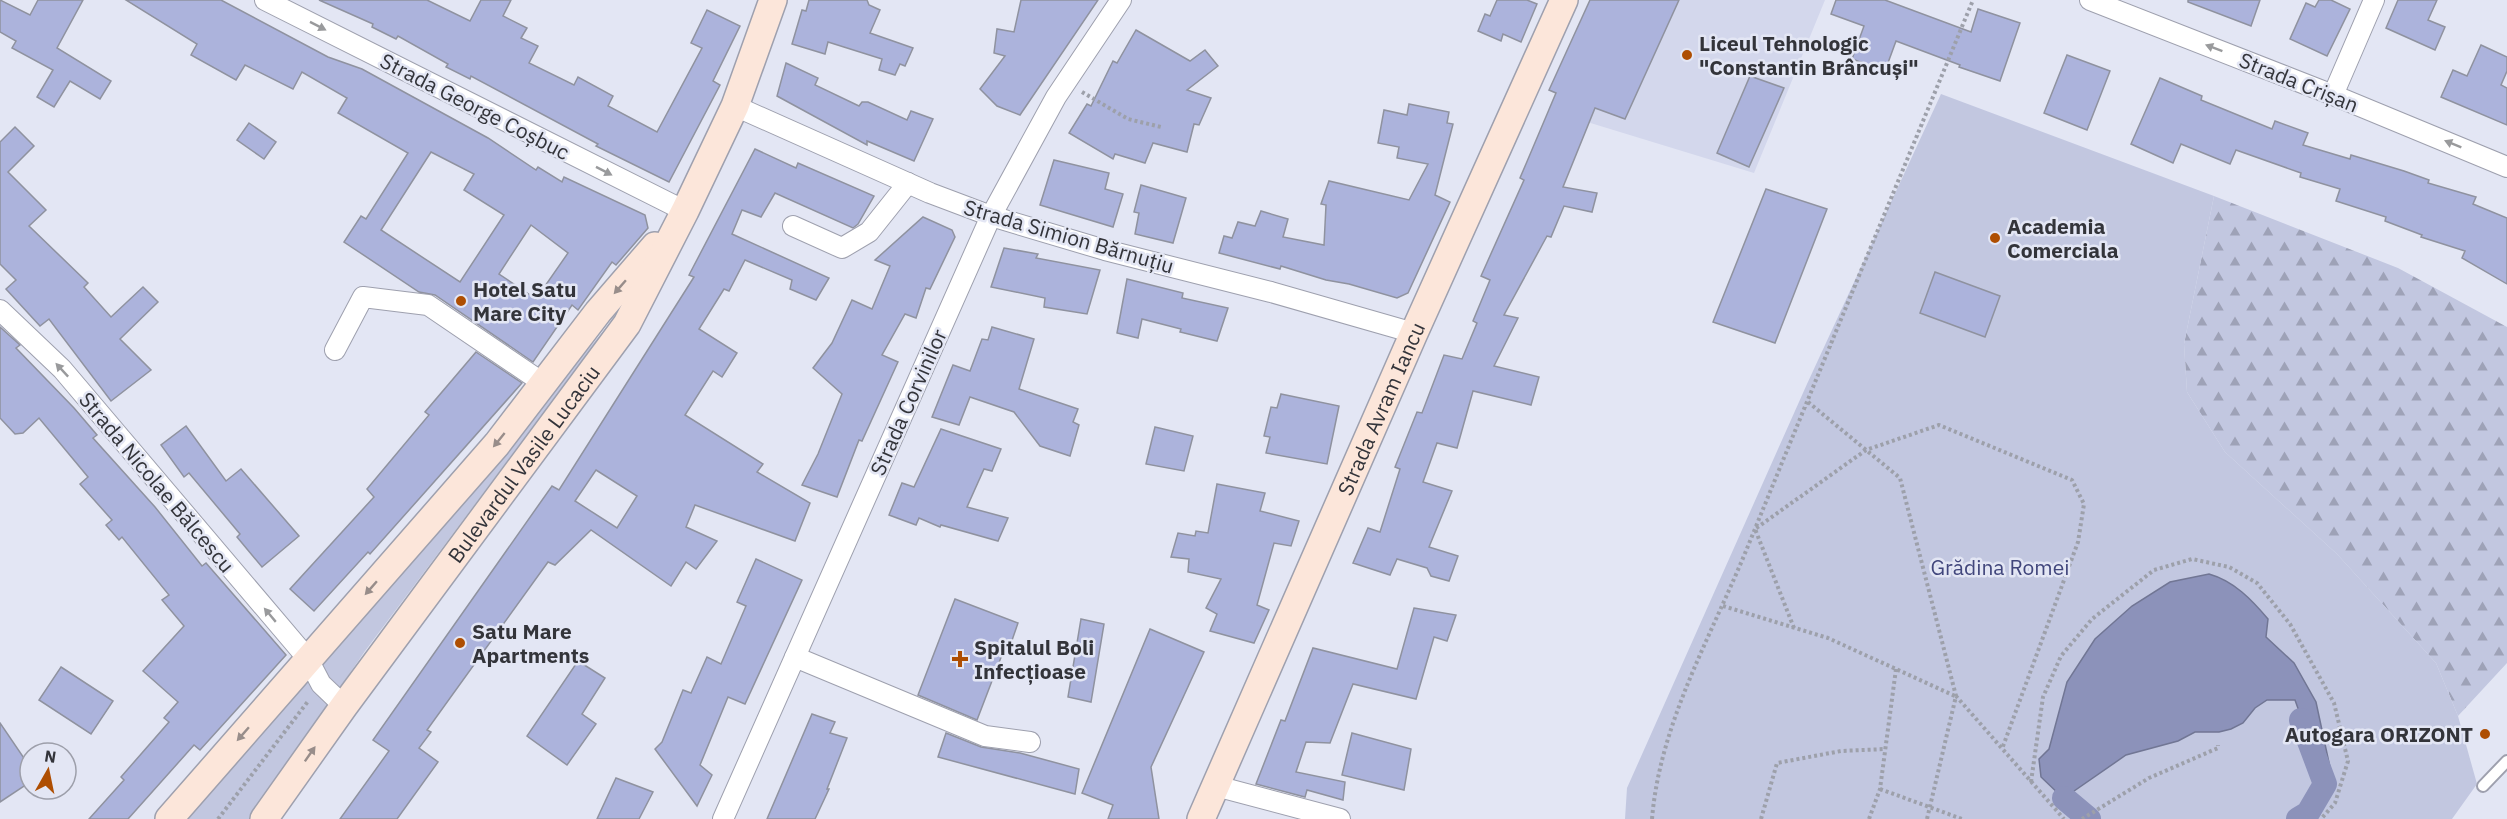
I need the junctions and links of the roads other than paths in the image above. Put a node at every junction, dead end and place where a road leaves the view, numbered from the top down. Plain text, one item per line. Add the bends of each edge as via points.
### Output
1 (265, 0) edge
2 (773, 0) edge
3 (1121, 0) edge
4 (1564, 0) edge
5 (2090, 0) edge
6 (2374, 0) edge
7 (2333, 94) junction
8 (735, 106) junction
9 (2507, 167) edge
10 (908, 183) junction
11 (685, 211) junction
12 (991, 216) junction
13 (793, 226) dead end
14 (0, 310) edge
15 (1414, 333) junction
16 (335, 350) dead end
17 (543, 383) junction
18 (795, 657) junction
19 (308, 659) junction
20 (344, 706) junction
21 (1030, 742) dead end
22 (2507, 761) edge
23 (1216, 786) junction
24 (2483, 786) dead end
25 (169, 819) edge
26 (264, 819) edge
27 (723, 819) edge
28 (1201, 819) edge
29 (1340, 819) edge

1 -> 11 street, Strada George Coșbuc
2 - 8 main road, Bulevardul Vasile Lucaciu
3 - 12 street, Strada Corvinilor via 1066,82
4 - 15 main road, Strada Avram Iancu
7 -> 5 street, Strada Crișan
6 - 7 street
9 -> 7 street, Strada Crișan
8 - 10 street, Strada Simion Bărnuțiu
8 - 11 main road, Bulevardul Vasile Lucaciu
10 - 12 street, Strada Simion Bărnuțiu
10 - 13 street via 869,232 842,248
11 -> 17 main road, Bulevardul Vasile Lucaciu
11 - 20 main road, Bulevardul Vasile Lucaciu via 627,324
12 - 15 street, Strada Simion Bărnuțiu
12 - 18 street, Strada Corvinilor
19 -> 14 street, Strada Nicolae Bălcescu via 62,369
15 - 23 main road, Strada Avram Iancu
16 - 17 street via 363,297 428,305
17 -> 19 main road, Bulevardul Vasile Lucaciu via 496,444
18 - 21 street via 985,736
18 - 27 street, Strada Corvinilor
19 - 20 street via 321,684
19 -> 25 main road, Bulevardul Vasile Lucaciu
26 -> 20 main road, Bulevardul Vasile Lucaciu
22 - 24 lane
23 - 28 main road, Strada Avram Iancu
23 - 29 street

